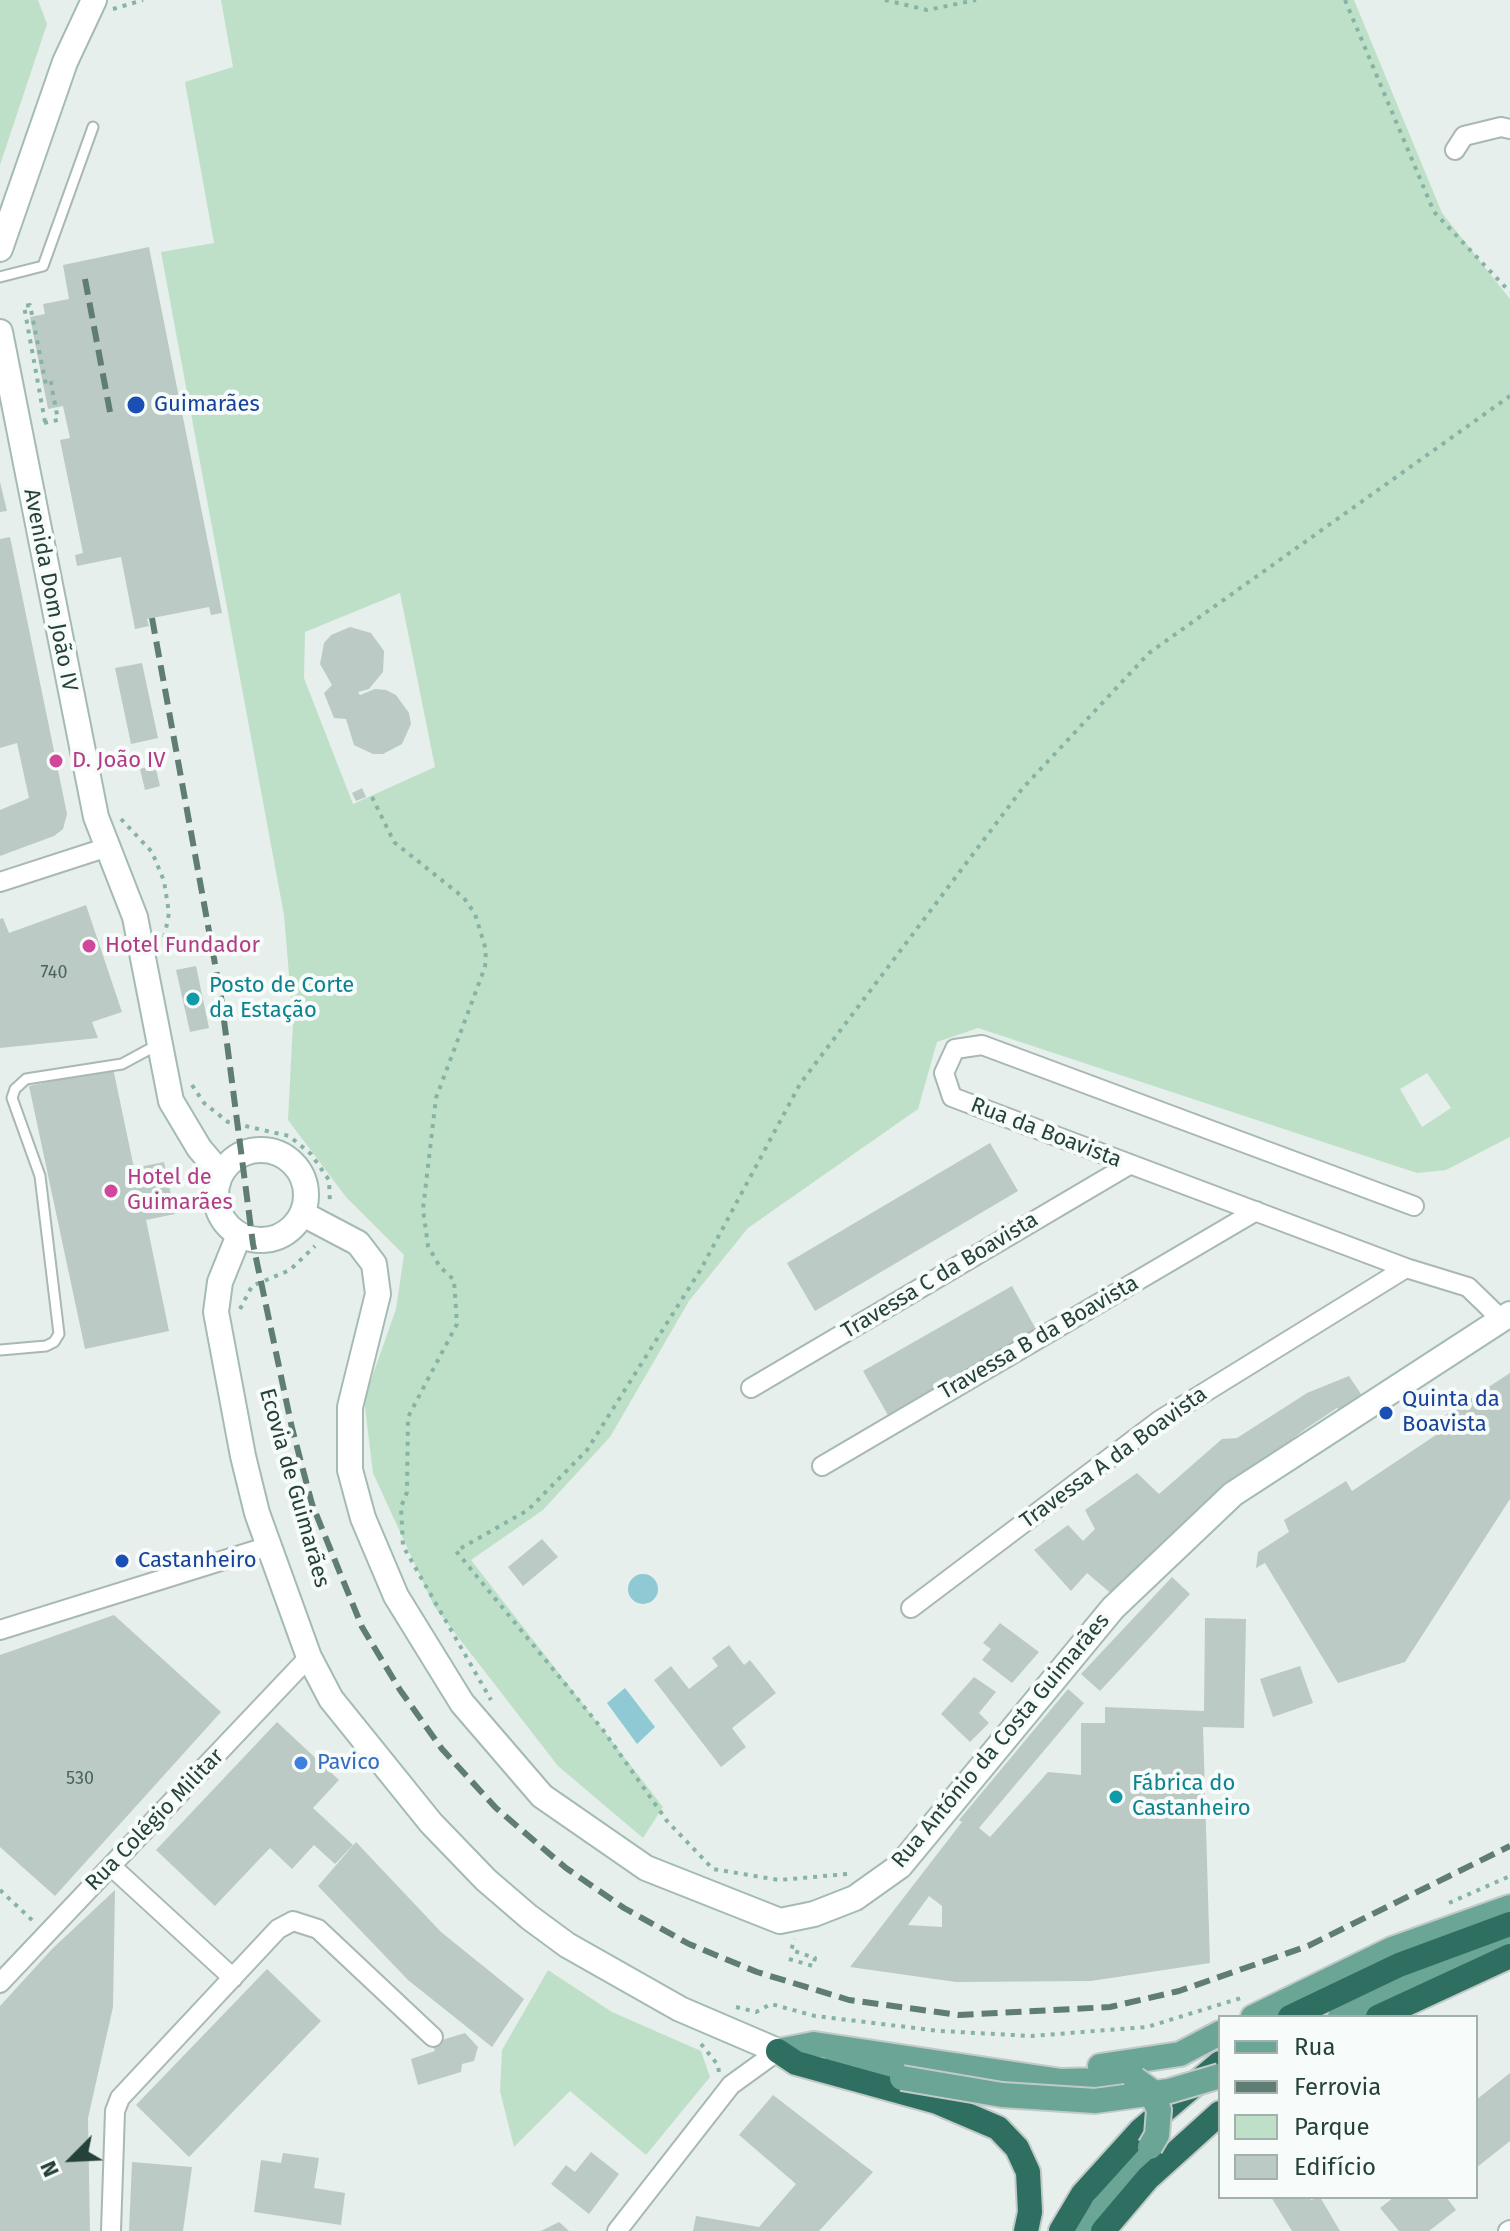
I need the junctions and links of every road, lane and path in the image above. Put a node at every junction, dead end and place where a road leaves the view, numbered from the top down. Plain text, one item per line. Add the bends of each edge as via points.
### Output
1 (73, 0) edge
2 (94, 0) edge
3 (885, 0) edge
4 (976, 0) edge
5 (1345, 0) edge
6 (65, 62) junction
7 (93, 127) dead end
8 (1510, 129) edge
9 (1455, 150) dead end
10 (0, 249) edge
11 (0, 277) edge
12 (1510, 292) edge
13 (0, 332) edge
14 (1510, 396) edge
15 (45, 422) junction
16 (34, 426) dead end
17 (372, 797) dead end
18 (111, 808) dead end
19 (108, 847) junction
20 (0, 882) edge
21 (164, 948) dead end
22 (159, 1044) junction
23 (189, 1081) dead end
24 (1129, 1165) junction
25 (221, 1174) junction
26 (1414, 1206) dead end
27 (1256, 1211) junction
28 (314, 1219) junction
29 (239, 1235) junction
30 (1406, 1268) junction
31 (1506, 1317) edge
32 (241, 1322) dead end
33 (0, 1350) edge
34 (751, 1388) dead end
35 (822, 1466) dead end
36 (269, 1546) junction
37 (911, 1608) dead end
38 (0, 1630) edge
39 (309, 1657) junction
40 (496, 1708) dead end
41 (111, 1866) junction
42 (1510, 1876) edge
43 (0, 1890) edge
44 (866, 1890) junction
45 (1439, 1907) dead end
46 (1510, 1907) edge
47 (803, 1916) junction
48 (1510, 1924) edge
49 (46, 1933) junction
50 (1510, 1940) edge
51 (1510, 1956) edge
52 (789, 1959) dead end
53 (233, 1978) junction
54 (0, 1983) edge
55 (730, 2005) dead end
56 (1251, 2006) edge
57 (1294, 2015) edge
58 (1344, 2015) edge
59 (1382, 2015) edge
60 (1218, 2034) edge
61 (433, 2037) dead end
62 (700, 2043) dead end
63 (778, 2051) junction
64 (718, 2065) dead end
65 (1218, 2065) edge
66 (1022, 2075) junction
67 (1218, 2077) edge
68 (1218, 2115) edge
69 (111, 2231) edge
70 (617, 2231) edge
71 (1026, 2231) edge
72 (1061, 2231) edge
73 (1085, 2231) edge
74 (1103, 2231) edge

1 - 6 street
2 - 6 street
3 - 4 path via 927,10
5 - 12 path via 1434,212
6 - 10 street
7 - 11 lane via 43,266
8 - 9 street via 1464,136
13 - 19 street, Avenida Dom João IV via 78,737
14 - 44 path via 1149,653 1022,789 800,1084 701,1269 587,1450 528,1510 456,1551 603,1730 667,1821 713,1869 779,1880 852,1874
15 - 15 path via 58,420 54,383 46,385 30,305 24,306
15 - 16 path
17 - 40 path via 394,842 464,898 486,950 485,967 436,1098 423,1209 428,1246 454,1280 457,1324 410,1413 407,1492 401,1507 403,1546
18 - 21 path via 152,852 164,881 169,913
19 - 20 street
19 - 22 street, Avenida Dom João IV via 135,917
22 - 25 street, Avenida Dom João IV via 171,1101
22 - 33 lane via 122,1064 26,1079 15,1089 12,1098 40,1176 59,1334 46,1346
23 - 28 path via 204,1103 228,1122 289,1136 311,1154 329,1180 330,1204
24 - 26 street, Rua da Boavista via 952,1097 944,1073 955,1049 982,1045
24 - 27 street, Rua da Boavista
24 - 34 street, Travessa C da Boavista
25 - 28 street via 246,1152 280,1154 299,1169
25 - 29 street via 217,1207 225,1224
27 - 30 street, Rua da Boavista
27 - 35 street, Travessa B da Boavista
28 - 29 street via 264,1241
28 - 32 path via 319,1242 290,1270 252,1286 240,1308
28 - 47 street, Rua António da Costa Guimarães via 358,1243 374,1264 378,1294 350,1407 350,1470 363,1518 396,1596 462,1703 542,1796 646,1868 780,1921
29 - 36 street via 220,1282 216,1312 243,1456
30 - 31 street, Rua da Boavista via 1468,1287
30 - 37 street, Travessa A da Boavista via 1160,1420
31 - 44 street, Rua António da Costa Guimarães via 1233,1494 1113,1608 900,1866
36 - 38 street
36 - 39 street
39 - 41 street, Rua Colégio Militar
39 - 63 street via 352,1729 423,1813 529,1917 567,1945 680,2009
41 - 49 street, Rua Colégio Militar
41 - 53 street
42 - 45 path
43 - 49 path
44 - 47 street, Rua António da Costa Guimarães
46 - 56 main road
47 - 52 path via 791,1950 815,1958 813,1966
48 - 57 highway via 1399,1965
49 - 54 street, Rua Colégio Militar
50 - 58 main road via 1404,1982
51 - 59 highway
53 - 61 street via 278,1929 293,1921 306,1923
53 - 69 street via 120,2098 115,2111
55 - 56 path via 756,2012 771,2004 815,2016 1031,2036 1147,2027
60 - 66 main road via 1180,2054
62 - 64 path
63 - 66 main road via 814,2044
63 - 67 main road, bridge via 1002,2095 1095,2101 1169,2091
63 - 70 street via 731,2085
63 - 71 highway via 796,2063 937,2102 998,2128 1017,2148 1028,2172
65 - 72 highway via 1140,2131 1083,2194
66 - 73 main road, bridge via 1061,2081 1135,2079 1150,2090 1159,2110 1150,2147
68 - 74 highway via 1148,2178

